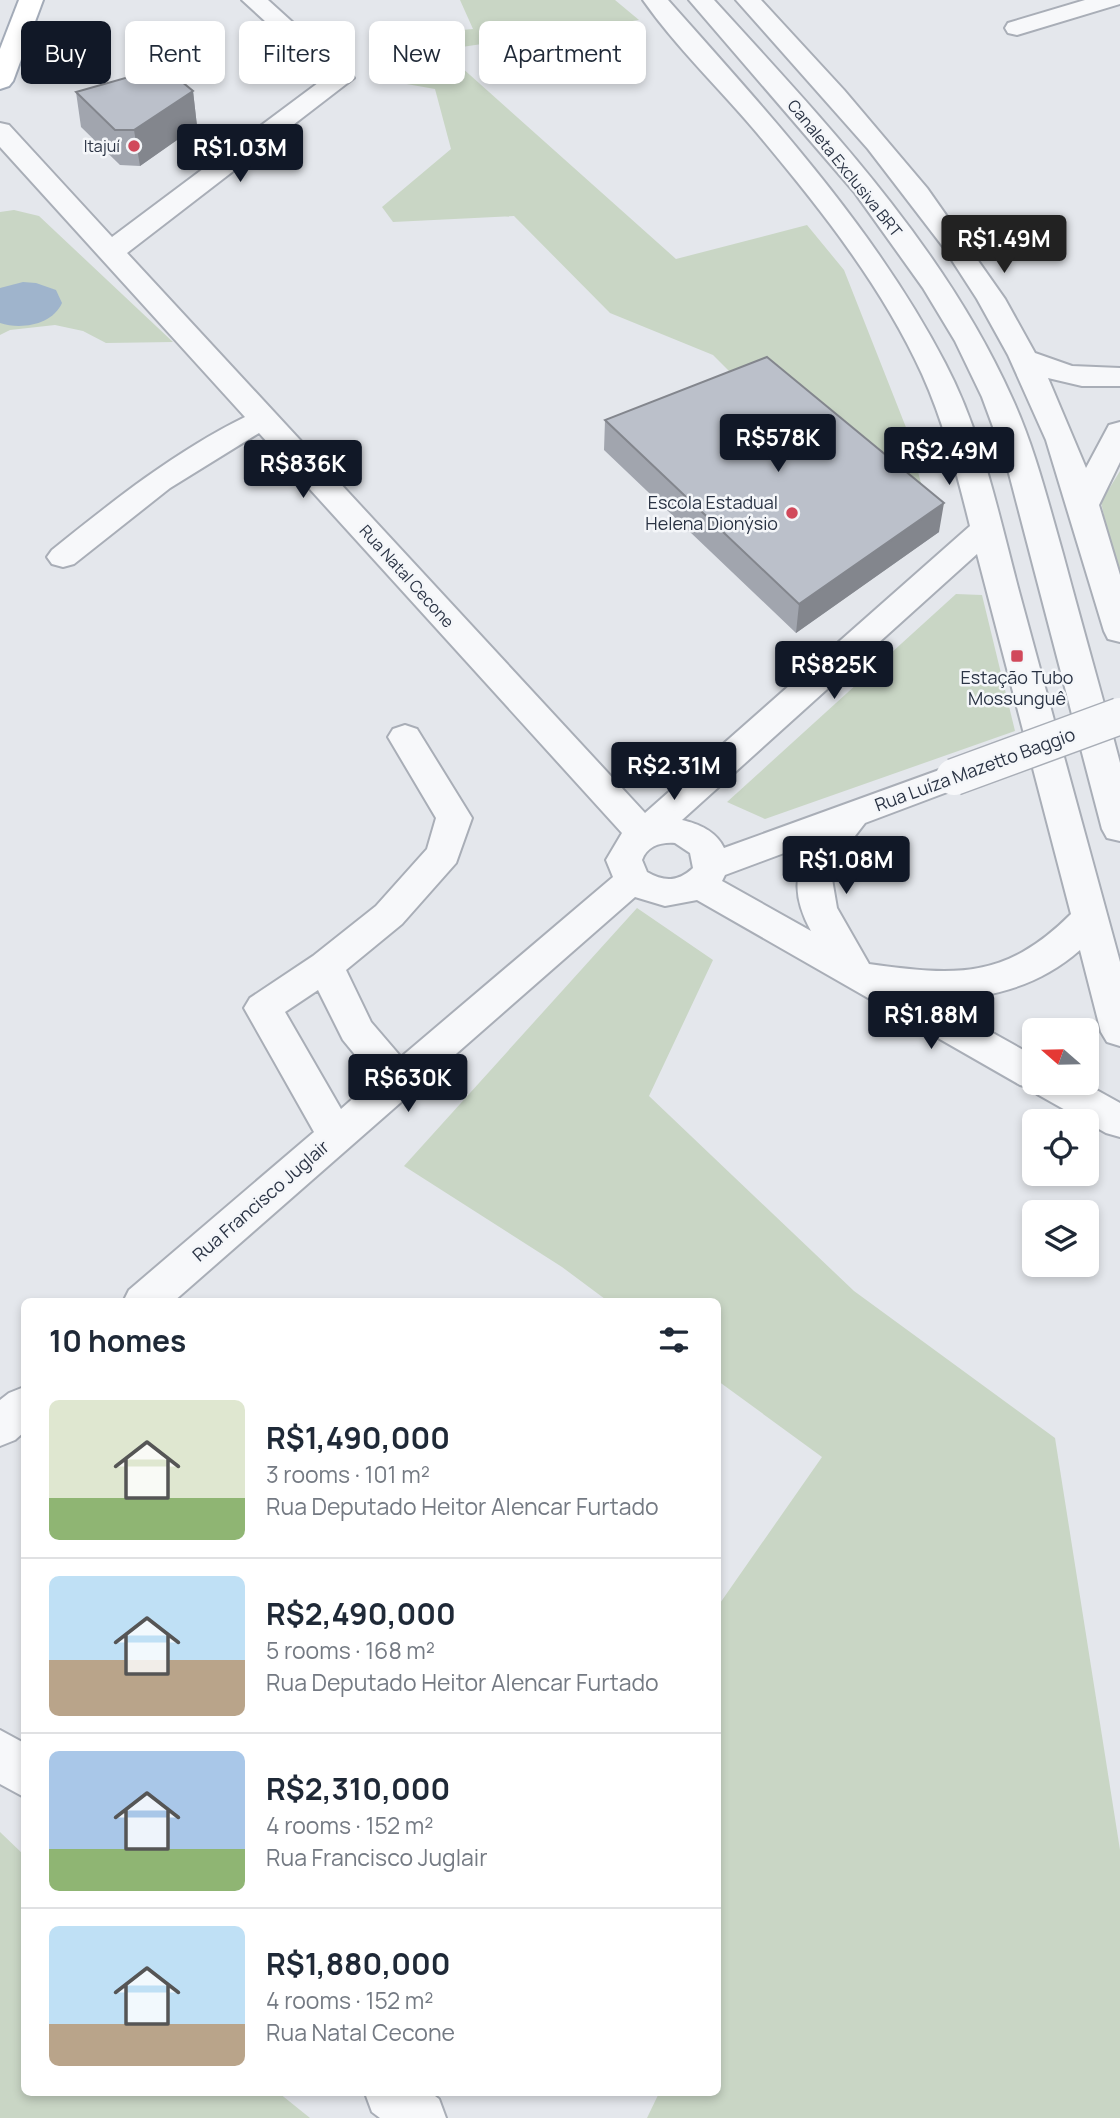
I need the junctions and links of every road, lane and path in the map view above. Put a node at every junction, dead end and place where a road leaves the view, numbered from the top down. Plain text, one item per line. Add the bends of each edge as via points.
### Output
1 (31, 0) edge
2 (254, 0) edge
3 (655, 0) edge
4 (701, 0) edge
5 (748, 0) edge
6 (1111, 0) edge
7 (1017, 28) dead end
8 (0, 81) edge
9 (0, 131) edge
10 (110, 252) junction
11 (1023, 358) junction
12 (1120, 377) edge
13 (263, 418) junction
14 (1120, 431) edge
15 (1083, 506) junction
16 (988, 527) junction
17 (63, 557) dead end
18 (1120, 631) edge
19 (1120, 716) edge
20 (405, 737) dead end
21 (852, 815) junction
22 (1120, 830) edge
23 (644, 834) junction
24 (705, 875) junction
25 (632, 880) junction
26 (1091, 916) junction
27 (326, 967) junction
28 (857, 976) junction
29 (1120, 1032) edge
30 (1022, 1067) edge
31 (399, 1081) junction
32 (1074, 1096) edge
33 (1120, 1122) edge
34 (336, 1136) junction
35 (150, 1298) edge
36 (21, 1409) edge
37 (0, 1427) edge
38 (0, 1753) edge
39 (21, 1771) edge
40 (394, 2096) edge
41 (420, 2118) edge

1 - 8 main road
2 - 10 street via 341,78
3 - 16 street via 806,176 901,311 946,400
4 - 22 street, Canaleta Exclusiva BRT via 861,181 903,238 979,362 1021,464
5 - 11 street via 905,174 972,271
6 - 7 street
9 - 10 street, Rua Natal Cecone
10 - 13 street, Rua Natal Cecone
11 - 12 street via 1075,377
11 - 15 street via 1050,414
13 - 17 street via 217,440 152,484
13 - 23 street, Rua Natal Cecone
14 - 15 street
15 - 18 street
16 - 23 street
16 - 26 street
19 - 21 street, Rua Luíza Mazetto Baggio, bridge
20 - 27 street via 454,818 443,854 388,915
21 - 24 street, Rua Luíza Mazetto Baggio
21 - 28 street via 816,866 814,888 832,936
23 - 24 street via 671,830 697,838 706,846
23 - 25 street via 633,841 624,860
24 - 25 street via 687,891 657,892
24 - 28 street
25 - 31 street, Rua Francisco Juglair
26 - 28 street via 1047,960 1016,976 986,983 909,984
26 - 29 street
27 - 31 street via 356,1030
27 - 34 street via 263,1008
28 - 30 street
31 - 34 street, Rua Francisco Juglair
32 - 33 street
34 - 35 street, Rua Francisco Juglair
36 - 37 street
38 - 39 street
40 - 41 street

